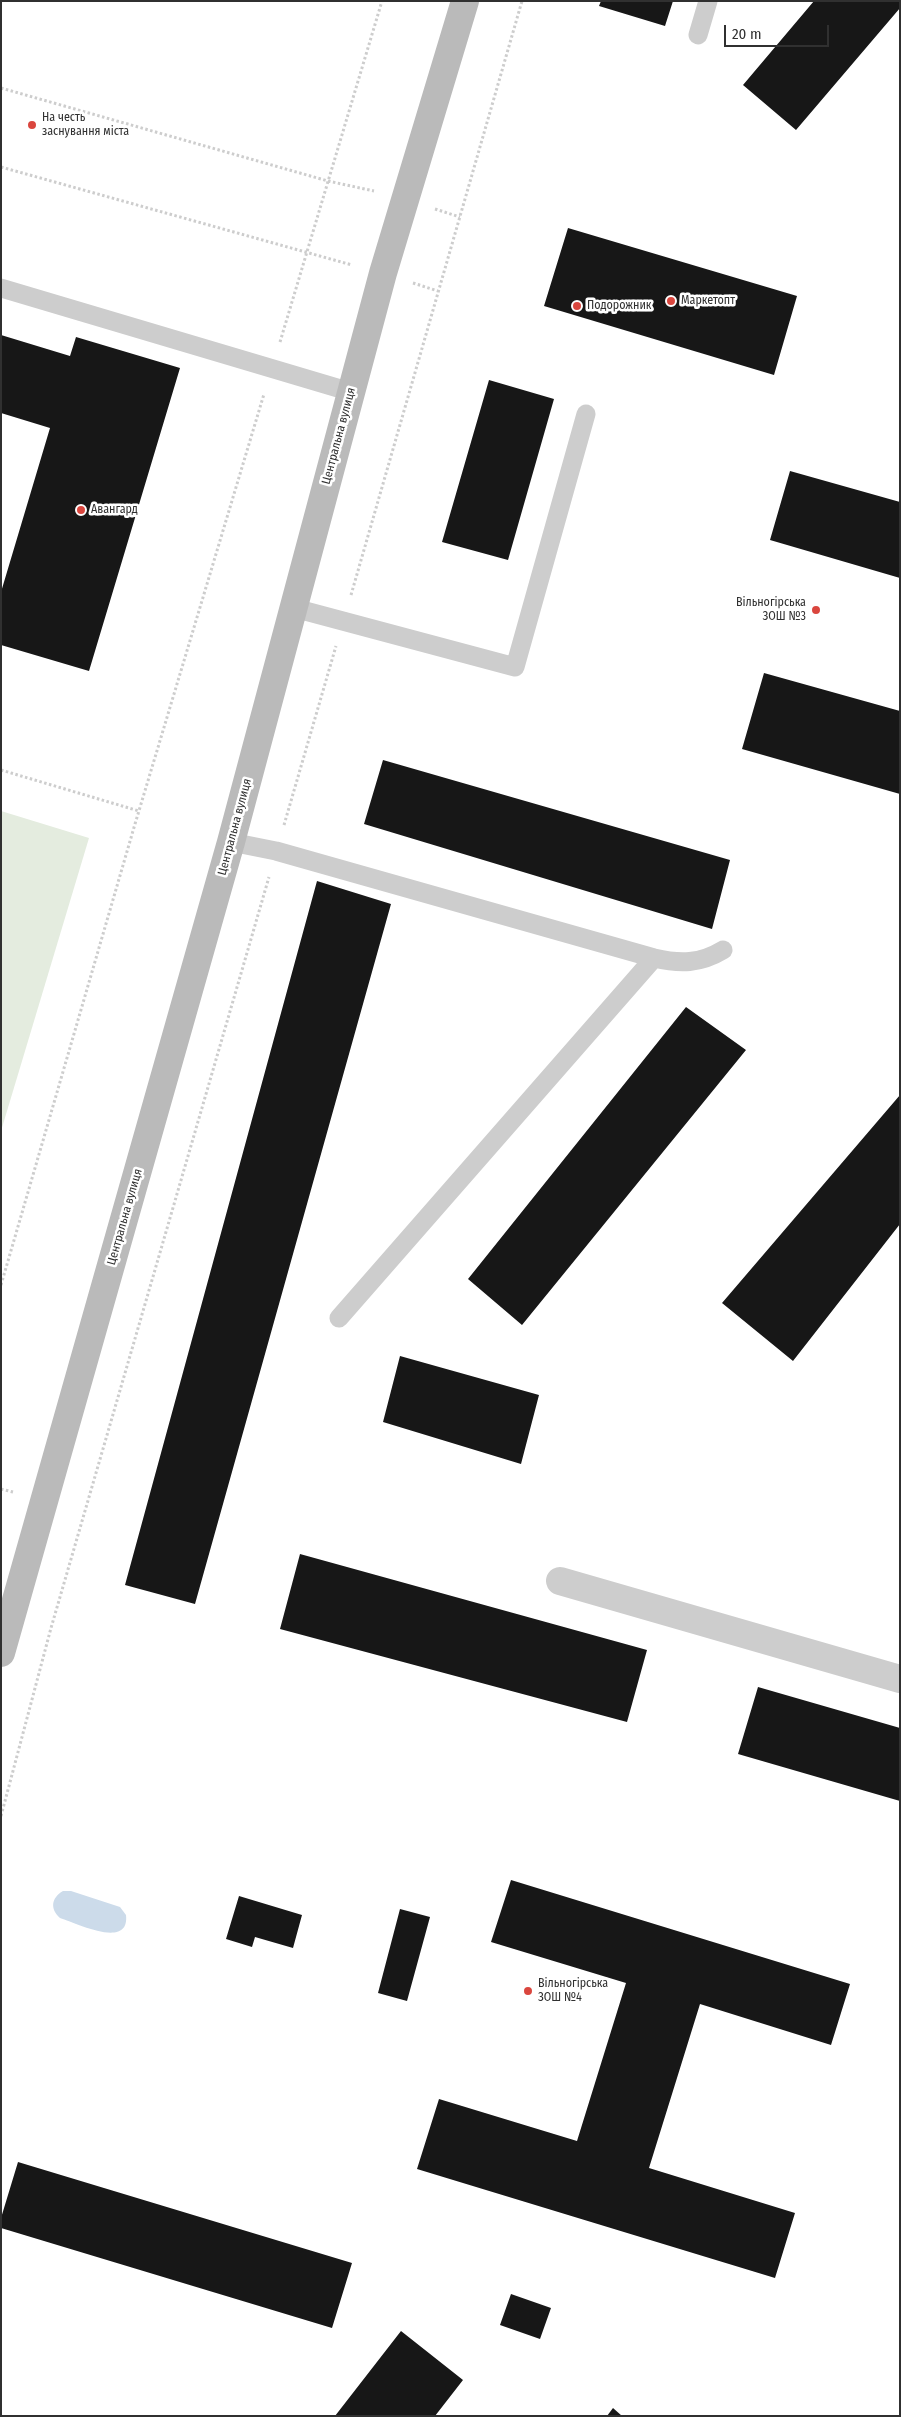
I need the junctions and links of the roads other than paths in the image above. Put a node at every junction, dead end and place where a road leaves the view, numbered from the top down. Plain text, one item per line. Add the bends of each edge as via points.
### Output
1 (465, 1) edge
2 (708, 1) edge
3 (698, 35) dead end
4 (1, 288) edge
5 (351, 392) junction
6 (586, 414) dead end
7 (294, 608) junction
8 (231, 842) junction
9 (723, 950) dead end
10 (654, 958) junction
11 (339, 1318) dead end
12 (560, 1581) dead end
13 (1, 1653) edge
14 (900, 1679) edge

1 - 5 main road, Центральна вулиця via 382,273
2 - 3 lane
4 - 5 lane
5 - 7 main road, Центральна вулиця
6 - 7 lane via 514,668
7 - 8 main road, Центральна вулиця
8 - 10 lane
8 - 13 main road, Центральна вулиця
9 - 10 lane via 690,963
10 - 11 lane
12 - 14 street

